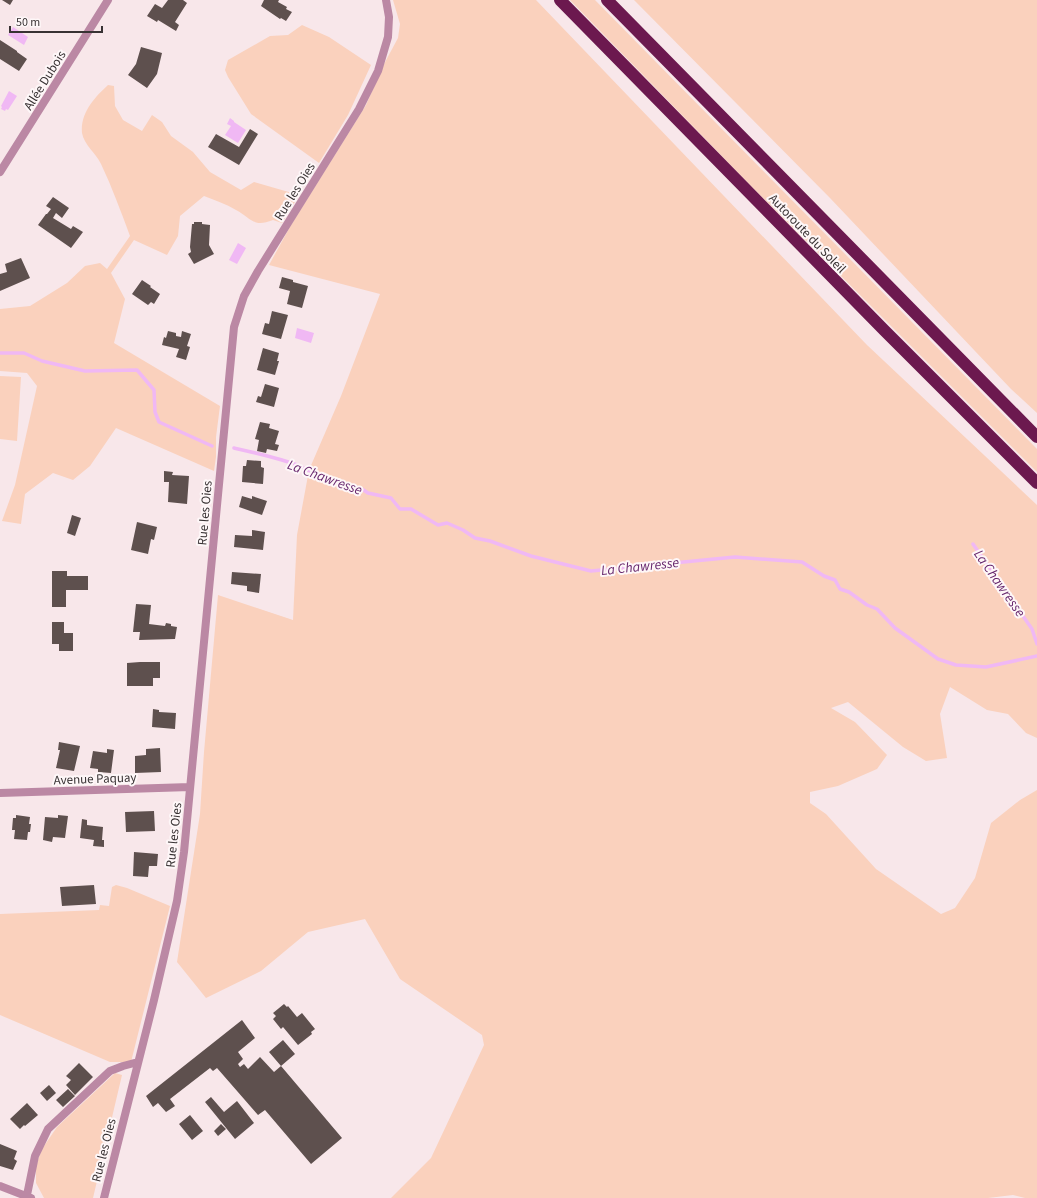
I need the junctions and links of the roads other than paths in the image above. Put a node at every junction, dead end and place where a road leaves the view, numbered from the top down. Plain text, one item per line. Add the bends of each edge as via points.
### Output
1 (108, 0) edge
2 (386, 0) edge
3 (560, 0) edge
4 (607, 0) edge
5 (0, 172) edge
6 (1037, 437) edge
7 (1034, 481) edge
8 (190, 788) junction
9 (0, 793) edge
10 (138, 1062) junction
11 (0, 1186) edge
12 (29, 1197) edge
13 (104, 1198) edge

1 - 5 street, Allée Dubois
2 - 8 street, Rue les Oies via 389,17 388,37 378,71 359,108 258,271 244,296 234,327
3 - 7 highway, Autoroute du Soleil
4 - 6 highway, Autoroute du Soleil
8 - 9 street, Avenue Paquay
8 - 10 street, Rue les Oies via 177,901
10 - 12 street via 110,1071 48,1129 35,1156
10 - 13 street, Rue les Oies
11 - 12 street

